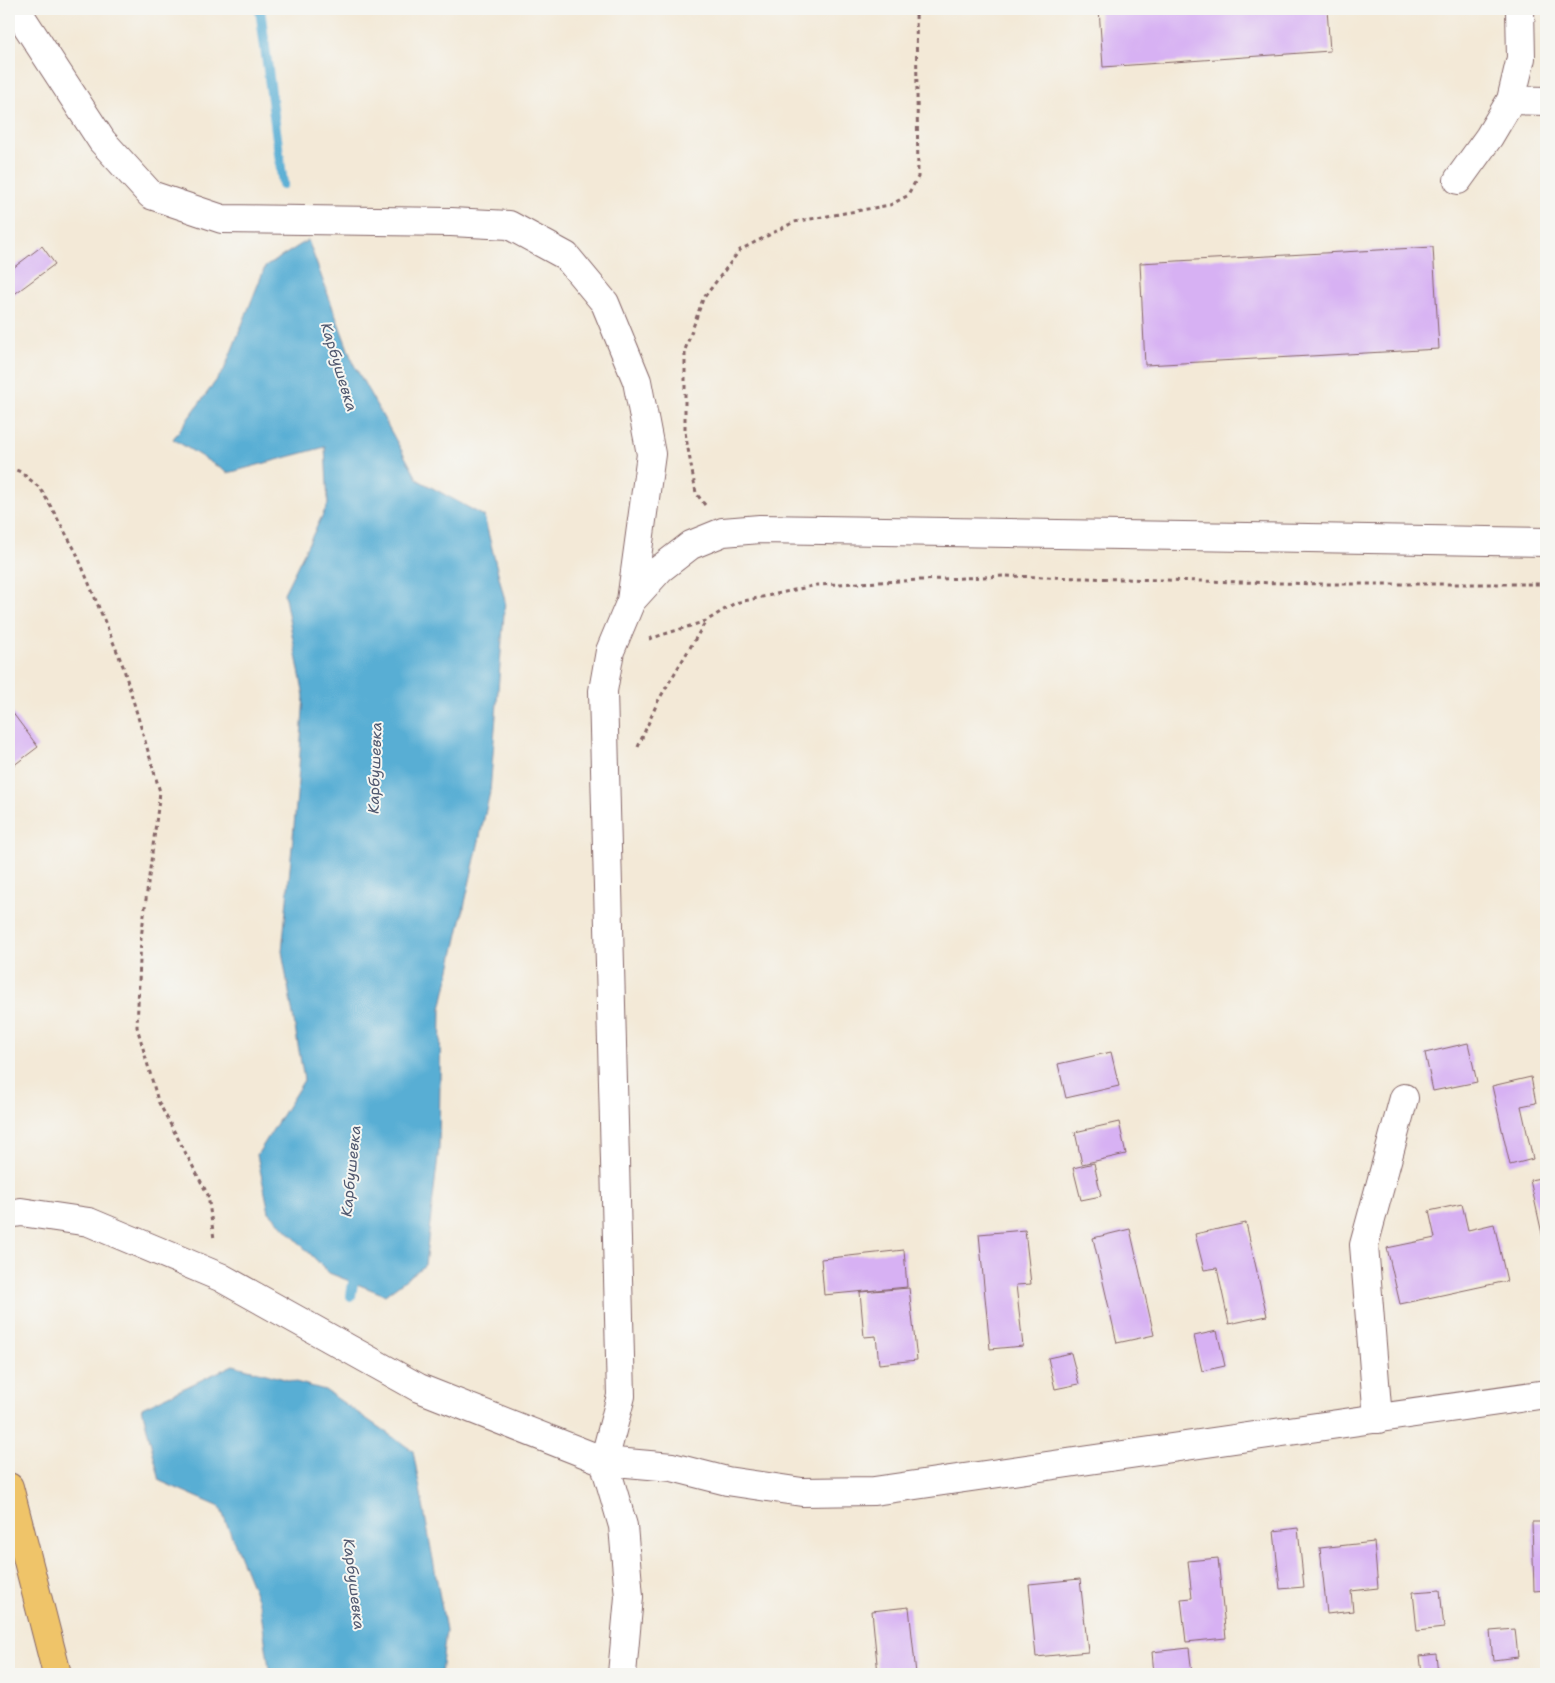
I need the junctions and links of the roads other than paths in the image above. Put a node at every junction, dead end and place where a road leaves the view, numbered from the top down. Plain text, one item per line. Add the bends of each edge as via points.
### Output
1 (16, 9) edge
2 (1520, 9) edge
3 (1511, 100) junction
4 (1546, 100) edge
5 (1458, 180) dead end
6 (1546, 542) edge
7 (631, 601) junction
8 (1404, 1098) dead end
9 (9, 1214) edge
10 (1546, 1394) edge
11 (1378, 1419) junction
12 (604, 1461) junction
13 (9, 1487) edge
14 (57, 1674) edge
15 (622, 1674) edge

1 - 7 street via 102,142 152,195 222,219 509,224 566,256 604,304 637,381 651,454
2 - 3 street via 1521,58
3 - 4 street
3 - 5 street via 1490,138
6 - 7 street via 760,529 723,532 691,544 660,569
7 - 12 street via 610,650 603,691 621,1396
8 - 11 street via 1364,1245
9 - 12 street via 21,1212 89,1222 220,1277 419,1388
10 - 11 street
11 - 12 street via 874,1491 802,1492 727,1481 672,1467
12 - 15 street via 623,1526 629,1597
13 - 14 main road

